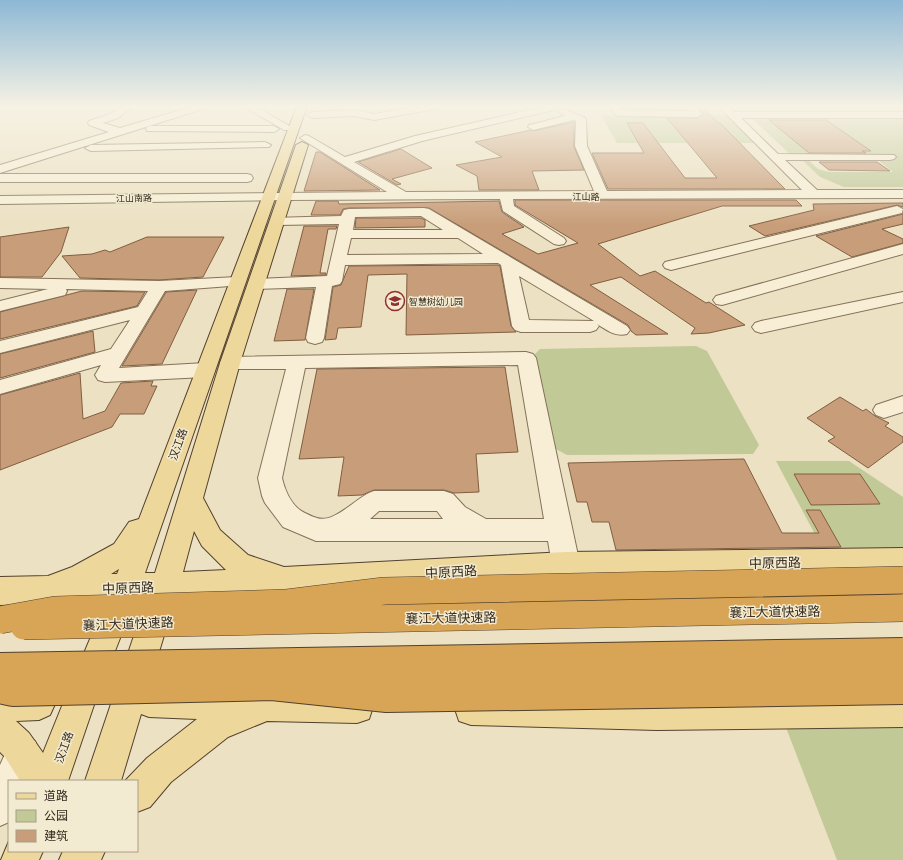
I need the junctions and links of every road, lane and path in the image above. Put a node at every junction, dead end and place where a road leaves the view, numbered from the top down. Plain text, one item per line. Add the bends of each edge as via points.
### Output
1 (75, 146) edge
2 (102, 146) edge
3 (267, 146) edge
4 (279, 146) edge
5 (311, 146) edge
6 (392, 146) edge
7 (581, 146) edge
8 (764, 146) edge
9 (66, 149) junction
10 (130, 156) dead end
11 (775, 157) junction
12 (890, 157) dead end
13 (344, 161) junction
14 (49, 166) dead end
15 (5, 168) edge
16 (0, 178) edge
17 (813, 194) junction
18 (862, 194) junction
19 (903, 194) edge
20 (277, 196) junction
21 (403, 196) junction
22 (424, 196) junction
23 (506, 196) junction
24 (602, 196) junction
25 (237, 197) junction
26 (5, 200) edge
27 (0, 209) edge
28 (900, 211) edge
29 (424, 212) junction
30 (277, 221) junction
31 (346, 227) junction
32 (462, 234) junction
33 (559, 241) dead end
34 (903, 249) edge
35 (339, 260) junction
36 (505, 260) junction
37 (671, 265) dead end
38 (325, 281) junction
39 (0, 283) edge
40 (247, 283) junction
41 (88, 284) junction
42 (159, 286) junction
43 (903, 297) edge
44 (722, 300) dead end
45 (0, 306) edge
46 (143, 311) junction
47 (590, 326) dead end
48 (761, 327) dead end
49 (621, 330) dead end
50 (315, 338) dead end
51 (0, 346) edge
52 (117, 354) junction
53 (297, 362) junction
54 (230, 363) junction
55 (205, 370) junction
56 (0, 387) edge
57 (190, 497) junction
58 (156, 501) junction
59 (559, 530) junction
60 (903, 561) edge
61 (566, 565) junction
62 (291, 579) junction
63 (903, 580) edge
64 (165, 586) junction
65 (126, 588) junction
66 (44, 590) junction
67 (0, 591) edge
68 (903, 608) edge
69 (0, 620) edge
70 (0, 627) edge
71 (903, 655) edge
72 (0, 670) edge
73 (0, 686) edge
74 (903, 687) edge
75 (128, 701) junction
76 (79, 702) junction
77 (266, 704) junction
78 (0, 706) edge
79 (903, 711) edge
80 (0, 729) edge
81 (17, 767) edge
82 (39, 780) edge
83 (50, 780) edge
84 (103, 780) edge
85 (8, 788) edge
86 (138, 793) edge
87 (0, 808) edge
88 (85, 852) edge
89 (78, 860) edge

1 - 9 street
2 - 9 street
3 - 10 street via 259,155
4 - 20 main road, 汉江路
5 - 13 street
6 - 13 street
7 - 24 street
8 - 11 street
9 - 15 street
11 - 12 street
11 - 17 street
13 - 21 street
14 - 15 street
16 - 25 street via 249,174
17 - 18 street, 江山路
17 - 24 street, 江山路
18 - 19 street, 江山路
18 - 28 street
20 - 21 street, 江山路
20 - 25 street, 江山南路
20 - 30 main road, 汉江路
20 - 40 main road, 汉江路
21 - 22 street, 江山路
22 - 23 street, 江山路
22 - 29 street
23 - 24 street, 江山路
23 - 33 street via 508,208
25 - 26 street, 江山南路
26 - 27 street
28 - 37 street
29 - 31 street via 349,213
29 - 32 street
30 - 31 street
30 - 40 main road, 汉江路
31 - 32 street
31 - 35 street
32 - 36 street
34 - 44 street
35 - 36 street
35 - 38 street via 334,281
36 - 47 street via 521,326
36 - 49 street
38 - 40 street
38 - 50 street
39 - 41 street
40 - 42 street
40 - 54 main road, 汉江路
40 - 55 main road, 汉江路
41 - 42 street
41 - 45 street
42 - 46 street
43 - 48 street
46 - 51 street
46 - 52 street
52 - 55 street via 105,375
52 - 56 street
53 - 54 street
53 - 59 street via 526,358
53 - 59 street via 270,478 274,496 292,518 316,530 325,530 348,521 374,501 444,501 461,520 486,530
54 - 57 main road, 汉江路
55 - 58 main road, 汉江路
57 - 62 main road via 212,538 240,565
57 - 64 main road, 汉江路
58 - 65 main road, 汉江路
58 - 66 main road via 123,553 80,577
59 - 61 street
60 - 61 main road, 中原西路
61 - 62 main road, 中原西路
62 - 64 main road, 中原西路
63 - 69 highway, bridge via 384,591 287,604 55,610
64 - 65 main road, 中原西路
64 - 75 main road, 汉江路
65 - 66 main road, 中原西路
65 - 76 main road, 汉江路
66 - 67 main road, 中原西路
68 - 70 highway, 襄江大道快速路, bridge
71 - 72 highway, bridge
73 - 74 highway, bridge via 13,689 272,683 387,695
75 - 76 main road
75 - 77 main road
75 - 84 main road, 汉江路
76 - 78 main road
76 - 83 main road, 汉江路
77 - 79 main road via 657,714
77 - 86 main road via 216,725 159,770
80 - 81 main road via 17,744
81 - 82 main road
85 - 87 street
88 - 89 main road

